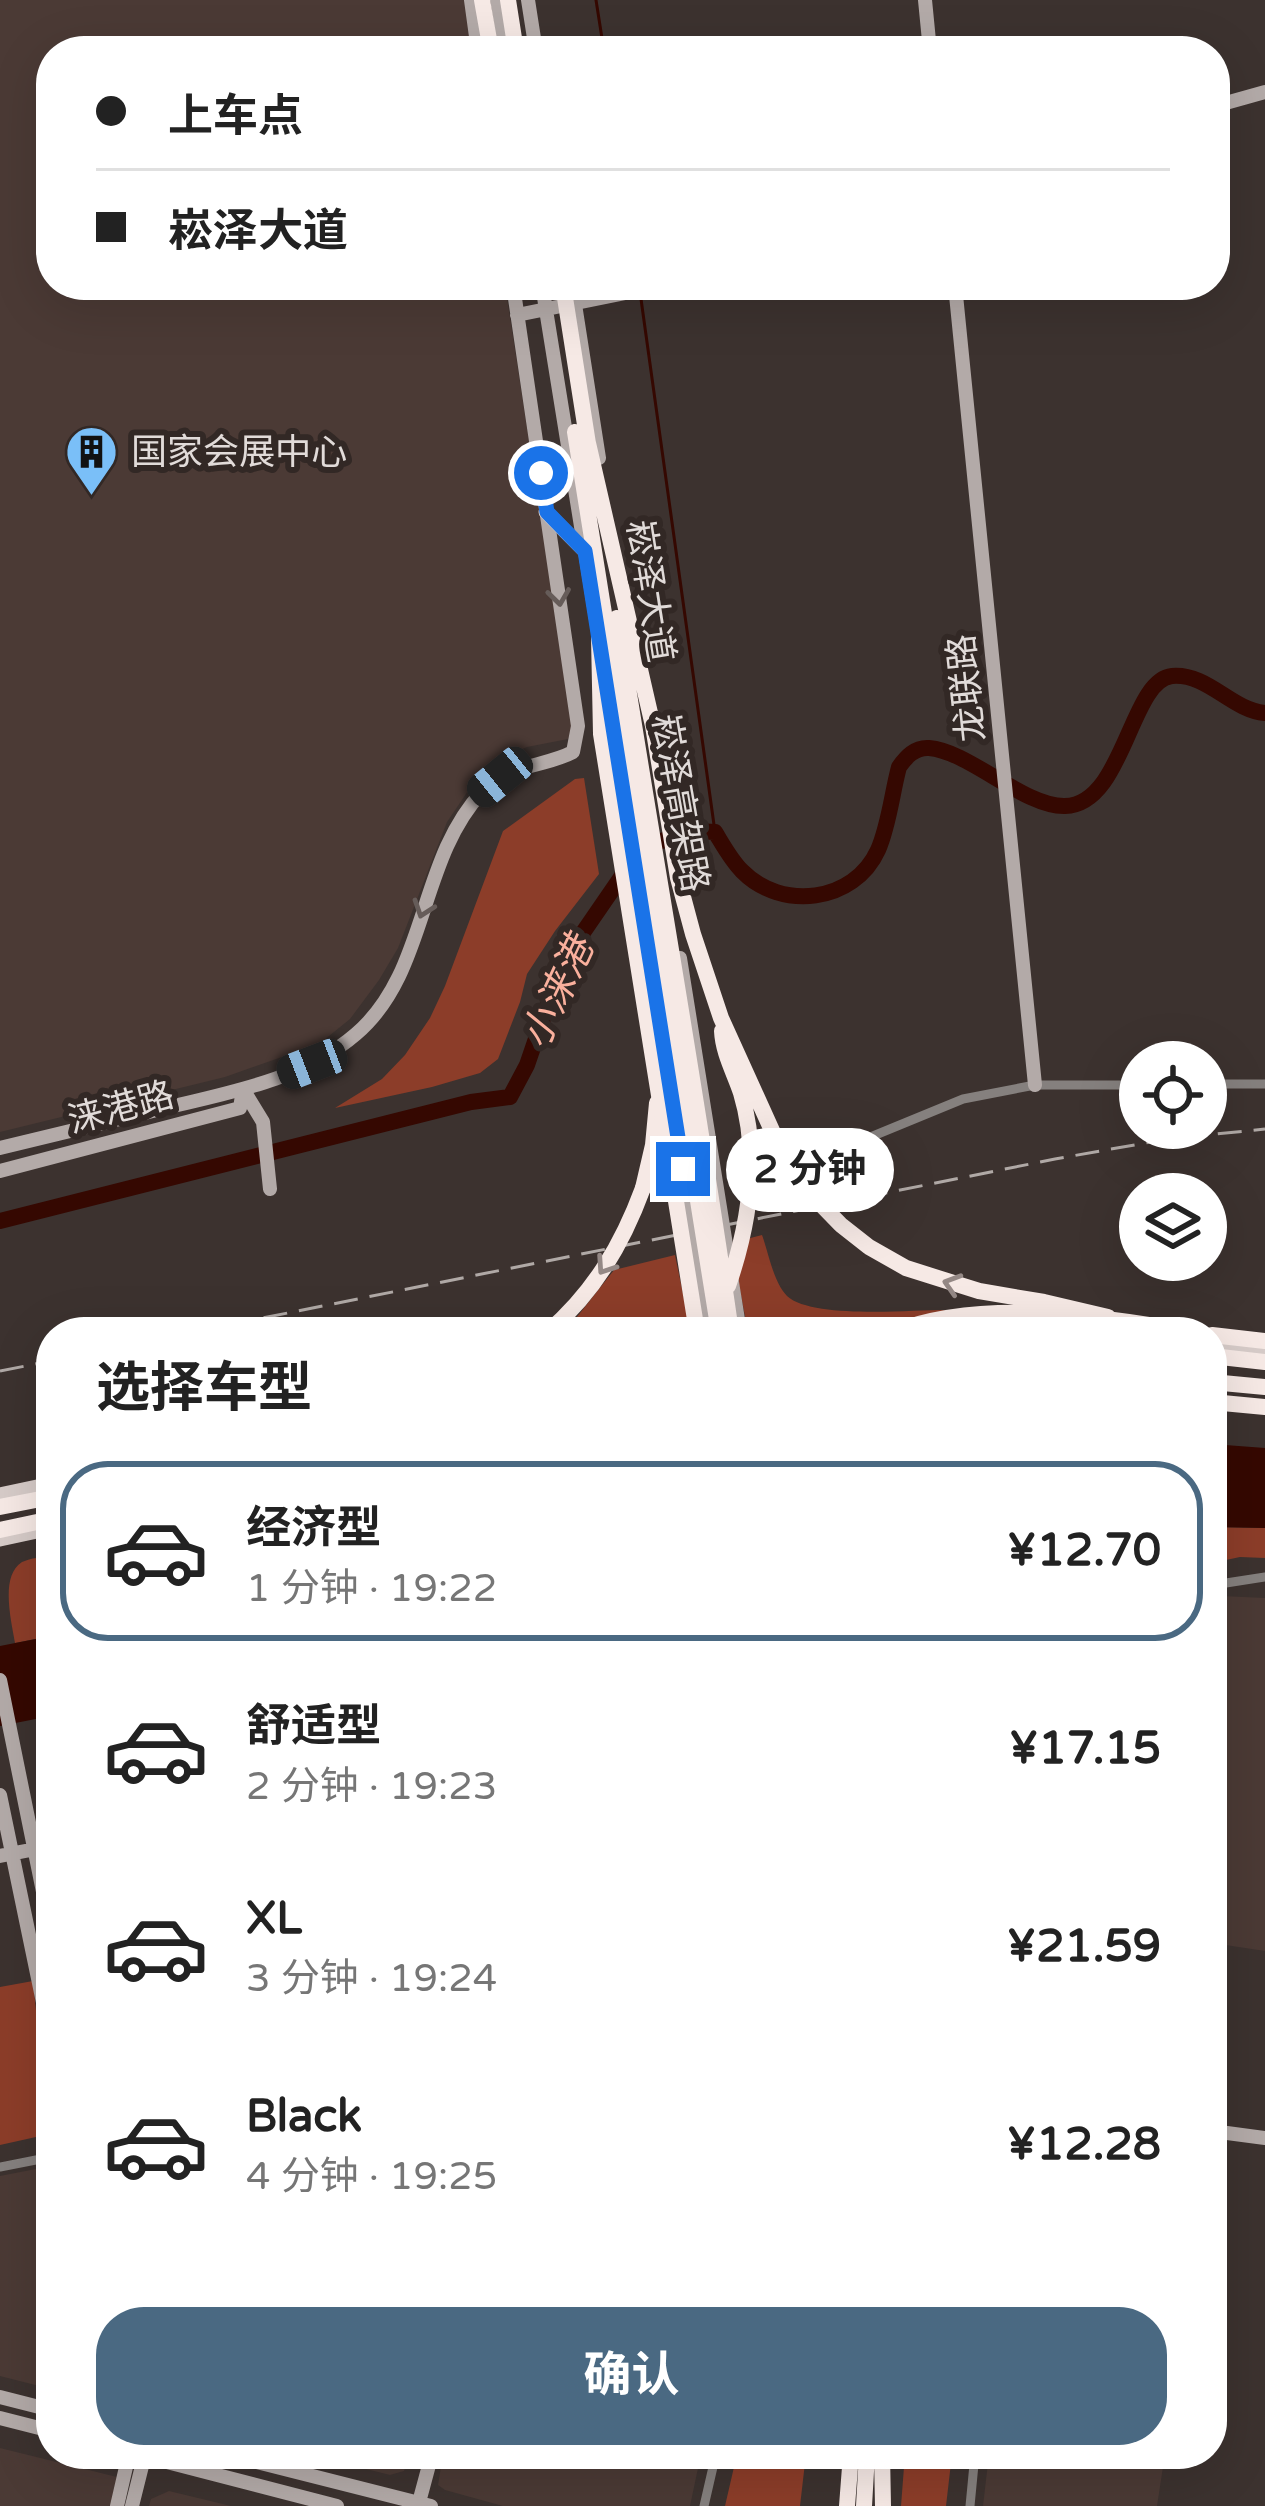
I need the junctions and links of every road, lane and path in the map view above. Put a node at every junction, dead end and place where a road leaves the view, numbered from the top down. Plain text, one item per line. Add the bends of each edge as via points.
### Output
1 (471, 0) edge
2 (482, 0) edge
3 (497, 0) edge
4 (508, 0) edge
5 (524, 0) edge
6 (925, 0) edge
7 (476, 36) edge
8 (488, 36) edge
9 (503, 36) edge
10 (514, 36) edge
11 (530, 36) edge
12 (929, 36) edge
13 (1265, 92) edge
14 (1230, 102) edge
15 (515, 300) edge
16 (544, 300) edge
17 (554, 300) edge
18 (570, 300) edge
19 (573, 300) edge
20 (597, 300) edge
21 (956, 300) edge
22 (575, 305) junction
23 (546, 309) junction
24 (517, 315) junction
25 (588, 443) junction
26 (547, 512) junction
27 (585, 551) junction
28 (601, 595) junction
29 (721, 1018) junction
30 (1227, 1084) edge
31 (1265, 1084) edge
32 (1035, 1085) junction
33 (1119, 1085) edge
34 (243, 1089) junction
35 (658, 1096) junction
36 (0, 1148) edge
37 (819, 1161) dead end
38 (0, 1171) edge
39 (270, 1189) dead end
40 (564, 1317) edge
41 (700, 1317) edge
42 (701, 1317) edge
43 (712, 1317) edge
44 (716, 1317) edge
45 (733, 1317) edge
46 (733, 1317) edge
47 (950, 1317) edge
48 (1108, 1317) joint
49 (1227, 1337) edge
50 (1265, 1341) edge
51 (1227, 1353) edge
52 (1265, 1357) edge
53 (1227, 1386) edge
54 (1265, 1390) edge
55 (1227, 1403) edge
56 (1265, 1406) edge
57 (36, 1487) edge
58 (0, 1495) edge
59 (36, 1500) edge
60 (0, 1507) edge
61 (36, 1526) edge
62 (36, 1528) edge
63 (0, 1530) edge
64 (0, 1539) edge
65 (1265, 1577) edge
66 (1227, 1583) edge
67 (0, 1680) edge
68 (0, 1795) edge
69 (36, 1823) edge
70 (36, 1849) edge
71 (6, 1854) edge
72 (36, 1979) edge
73 (1227, 2133) edge
74 (1265, 2138) edge
75 (36, 2160) edge
76 (0, 2167) edge
77 (0, 2397) edge
78 (36, 2406) edge
79 (0, 2417) edge
80 (36, 2427) edge
81 (133, 2469) edge
82 (137, 2469) edge
83 (193, 2469) edge
84 (283, 2469) edge
85 (429, 2469) edge
86 (713, 2469) edge
87 (848, 2469) edge
88 (866, 2469) edge
89 (881, 2469) edge
90 (974, 2469) edge
91 (423, 2505) edge
92 (117, 2506) edge
93 (132, 2506) edge
94 (337, 2506) edge
95 (704, 2506) edge
96 (846, 2506) edge
97 (864, 2506) edge
98 (880, 2506) edge
99 (970, 2506) edge

1 - 7 main road
2 - 8 highway
3 - 9 main road
4 - 10 highway
5 - 11 highway
6 - 12 main road
13 - 14 main road
15 - 24 main road
16 - 23 main road, 崧泽大道
17 - 28 highway, 崧泽高架路, bridge
18 - 25 highway, 崧泽高架路, bridge
19 - 22 main road, 崧泽大道
20 - 22 main road
21 - 32 main road, 龙联路
22 - 23 main road
22 - 45 main road, 崧泽大道, bridge via 696,1041
23 - 24 main road
23 - 27 main road, 崧泽大道
24 - 26 main road
25 - 29 highway, bridge via 679,878
25 - 46 highway, 崧泽高架路, bridge
26 - 27 main road
26 -> 34 main road via 578,726 573,752 500,777 481,793 446,850 401,970 359,1032 312,1064
27 - 42 main road, 崧泽大道, bridge
28 - 35 highway, bridge via 601,734
28 - 44 highway, 崧泽高架路, bridge
29 - 43 highway, bridge via 752,1168 740,1245
48 -> 29 highway, bridge via 946,1283 906,1268 841,1225 779,1146
30 - 31 street
32 - 33 street
32 - 37 street via 962,1099
34 - 36 main road
34 - 38 main road, 涞港路 via 240,1108
34 - 39 main road via 263,1121
35 -> 40 highway, bridge via 644,1188 628,1228 606,1269
35 - 41 highway, bridge
47 - 48 highway, bridge
49 - 50 highway
51 - 52 highway
53 - 54 highway
55 - 56 highway
57 - 58 main road
59 - 60 highway, bridge
61 - 63 highway, bridge
62 - 64 main road
65 - 66 street
67 - 69 main road
68 - 71 main road
70 - 71 main road
71 - 72 main road
73 - 74 main road
75 - 76 street
77 - 78 main road
79 - 80 main road
81 - 92 main road
82 - 93 main road
83 - 94 main road
84 - 91 main road
85 - 91 main road
86 - 95 street
87 - 96 highway
88 - 97 highway
89 - 98 highway
90 - 99 street

